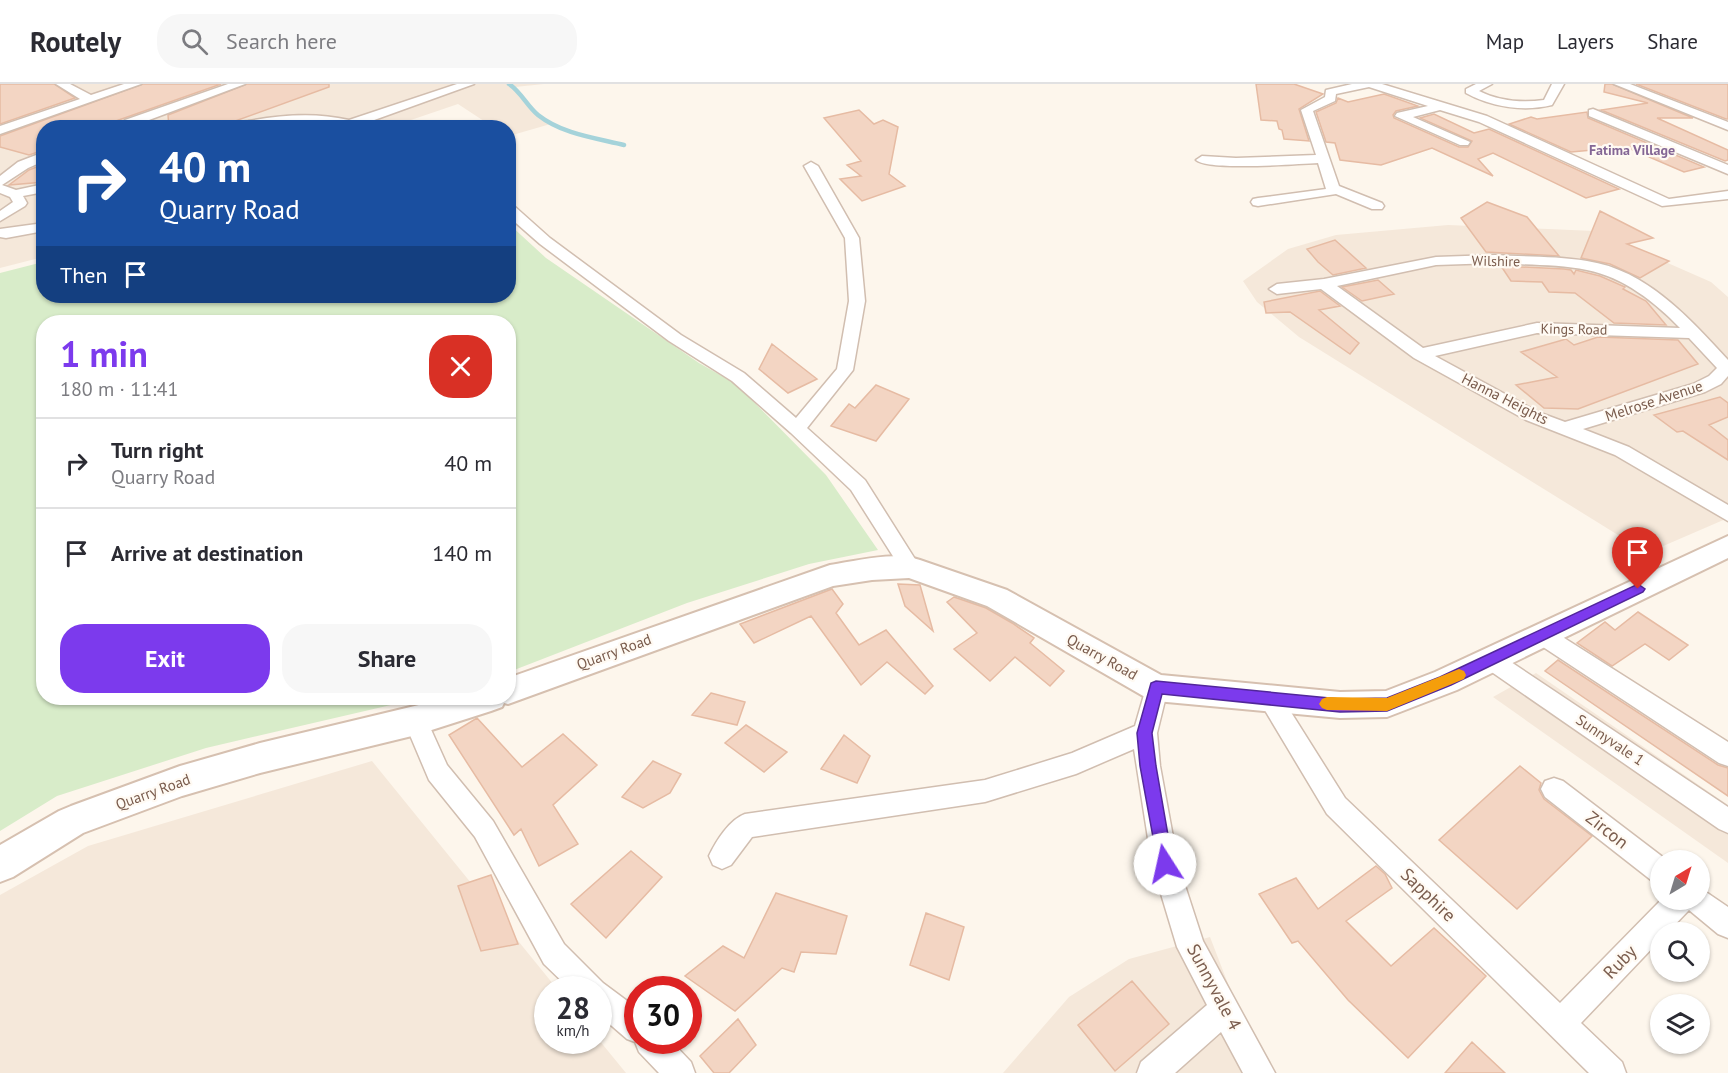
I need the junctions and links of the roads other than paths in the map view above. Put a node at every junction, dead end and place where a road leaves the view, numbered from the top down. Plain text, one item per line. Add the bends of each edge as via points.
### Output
1 (62, 84) edge
2 (135, 84) edge
3 (239, 84) edge
4 (1369, 84) edge
5 (1486, 84) edge
6 (1558, 84) edge
7 (1620, 84) edge
8 (465, 85) edge
9 (89, 99) junction
10 (1440, 106) junction
11 (1593, 113) dead end
12 (137, 120) edge
13 (283, 120) edge
14 (334, 120) edge
15 (372, 120) edge
16 (1728, 126) edge
17 (0, 130) edge
18 (1464, 142) dead end
19 (36, 159) edge
20 (1202, 159) dead end
21 (1325, 159) junction
22 (811, 166) dead end
23 (1728, 170) edge
24 (0, 182) edge
25 (1333, 188) junction
26 (0, 189) edge
27 (36, 190) edge
28 (15, 194) junction
29 (1728, 195) edge
30 (1258, 202) dead end
31 (1377, 206) dead end
32 (516, 215) edge
33 (0, 217) edge
34 (36, 228) edge
35 (0, 233) edge
36 (1324, 284) junction
37 (1277, 289) dead end
38 (1695, 333) junction
39 (1420, 354) junction
40 (1567, 428) junction
41 (797, 429) junction
42 (1728, 514) edge
43 (1728, 546) edge
44 (910, 567) junction
45 (1542, 635) junction
46 (1491, 660) junction
47 (516, 688) edge
48 (1156, 688) junction
49 (1269, 697) junction
50 (468, 705) edge
51 (416, 721) junction
52 (1145, 733) junction
53 (1728, 755) edge
54 (1554, 789) dead end
55 (1728, 821) edge
56 (722, 856) dead end
57 (1650, 863) edge
58 (0, 865) edge
59 (1670, 910) edge
60 (1710, 910) edge
61 (1728, 924) edge
62 (577, 976) edge
63 (612, 1007) edge
64 (1225, 1009) junction
65 (624, 1016) edge
66 (1561, 1023) junction
67 (662, 1054) edge
68 (680, 1073) edge
69 (1152, 1073) edge
70 (1260, 1073) edge
71 (1611, 1073) edge

1 - 9 street
2 - 9 street
3 - 12 street
4 - 10 street
4 - 21 street via 1330,92 1331,99 1306,110
5 - 6 street via 1470,91 1480,97 1533,106 1548,103
7 - 16 street
8 - 15 street
9 - 17 street
10 - 18 street via 1401,116
10 - 29 street via 1483,119 1667,203
11 - 23 street
13 - 14 street
19 - 24 street
20 - 21 street
21 - 25 street
22 - 41 street via 852,238 856,301 844,370
25 - 30 street via 1331,192
25 - 31 street
26 - 28 street
27 - 28 street
28 - 33 street via 20,203
32 - 41 street via 675,338 738,377
34 - 35 street
36 - 37 street, Wilshire
36 - 38 street, Wilshire via 1436,261 1495,259 1587,265 1602,268 1655,295
36 - 39 street, Hanna Heights
38 - 39 street, Kings Road via 1537,328
38 - 40 street, Melrose Avenue via 1726,368 1715,380
39 - 40 street, Hanna Heights via 1532,416
40 - 42 street, Hanna Heights via 1622,451
41 - 44 street via 858,485
43 - 45 street, Quarry Road
44 - 47 street, Quarry Road via 830,576
44 - 48 street, Quarry Road via 997,598
45 - 46 street, Quarry Road
45 - 53 street
46 - 49 street, Quarry Road via 1387,704 1340,705
46 - 55 street, Sunnyvale 1
48 - 49 street, Quarry Road
48 - 52 street, Sunnyvale 4
49 - 66 street, Sapphire via 1336,806
50 - 51 street, Quarry Road
51 - 58 street, Quarry Road via 180,781 71,822
51 - 62 street via 438,772 484,829 554,954
52 - 56 street via 1076,763 986,791 745,826
52 - 64 street, Sunnyvale 4 via 1165,864 1191,947
54 - 57 street, Zircon
59 - 66 street, Ruby
60 - 61 street
63 - 65 street
64 - 69 street
64 - 70 street, Sunnyvale 4
66 - 71 street, Sapphire
67 - 68 street

